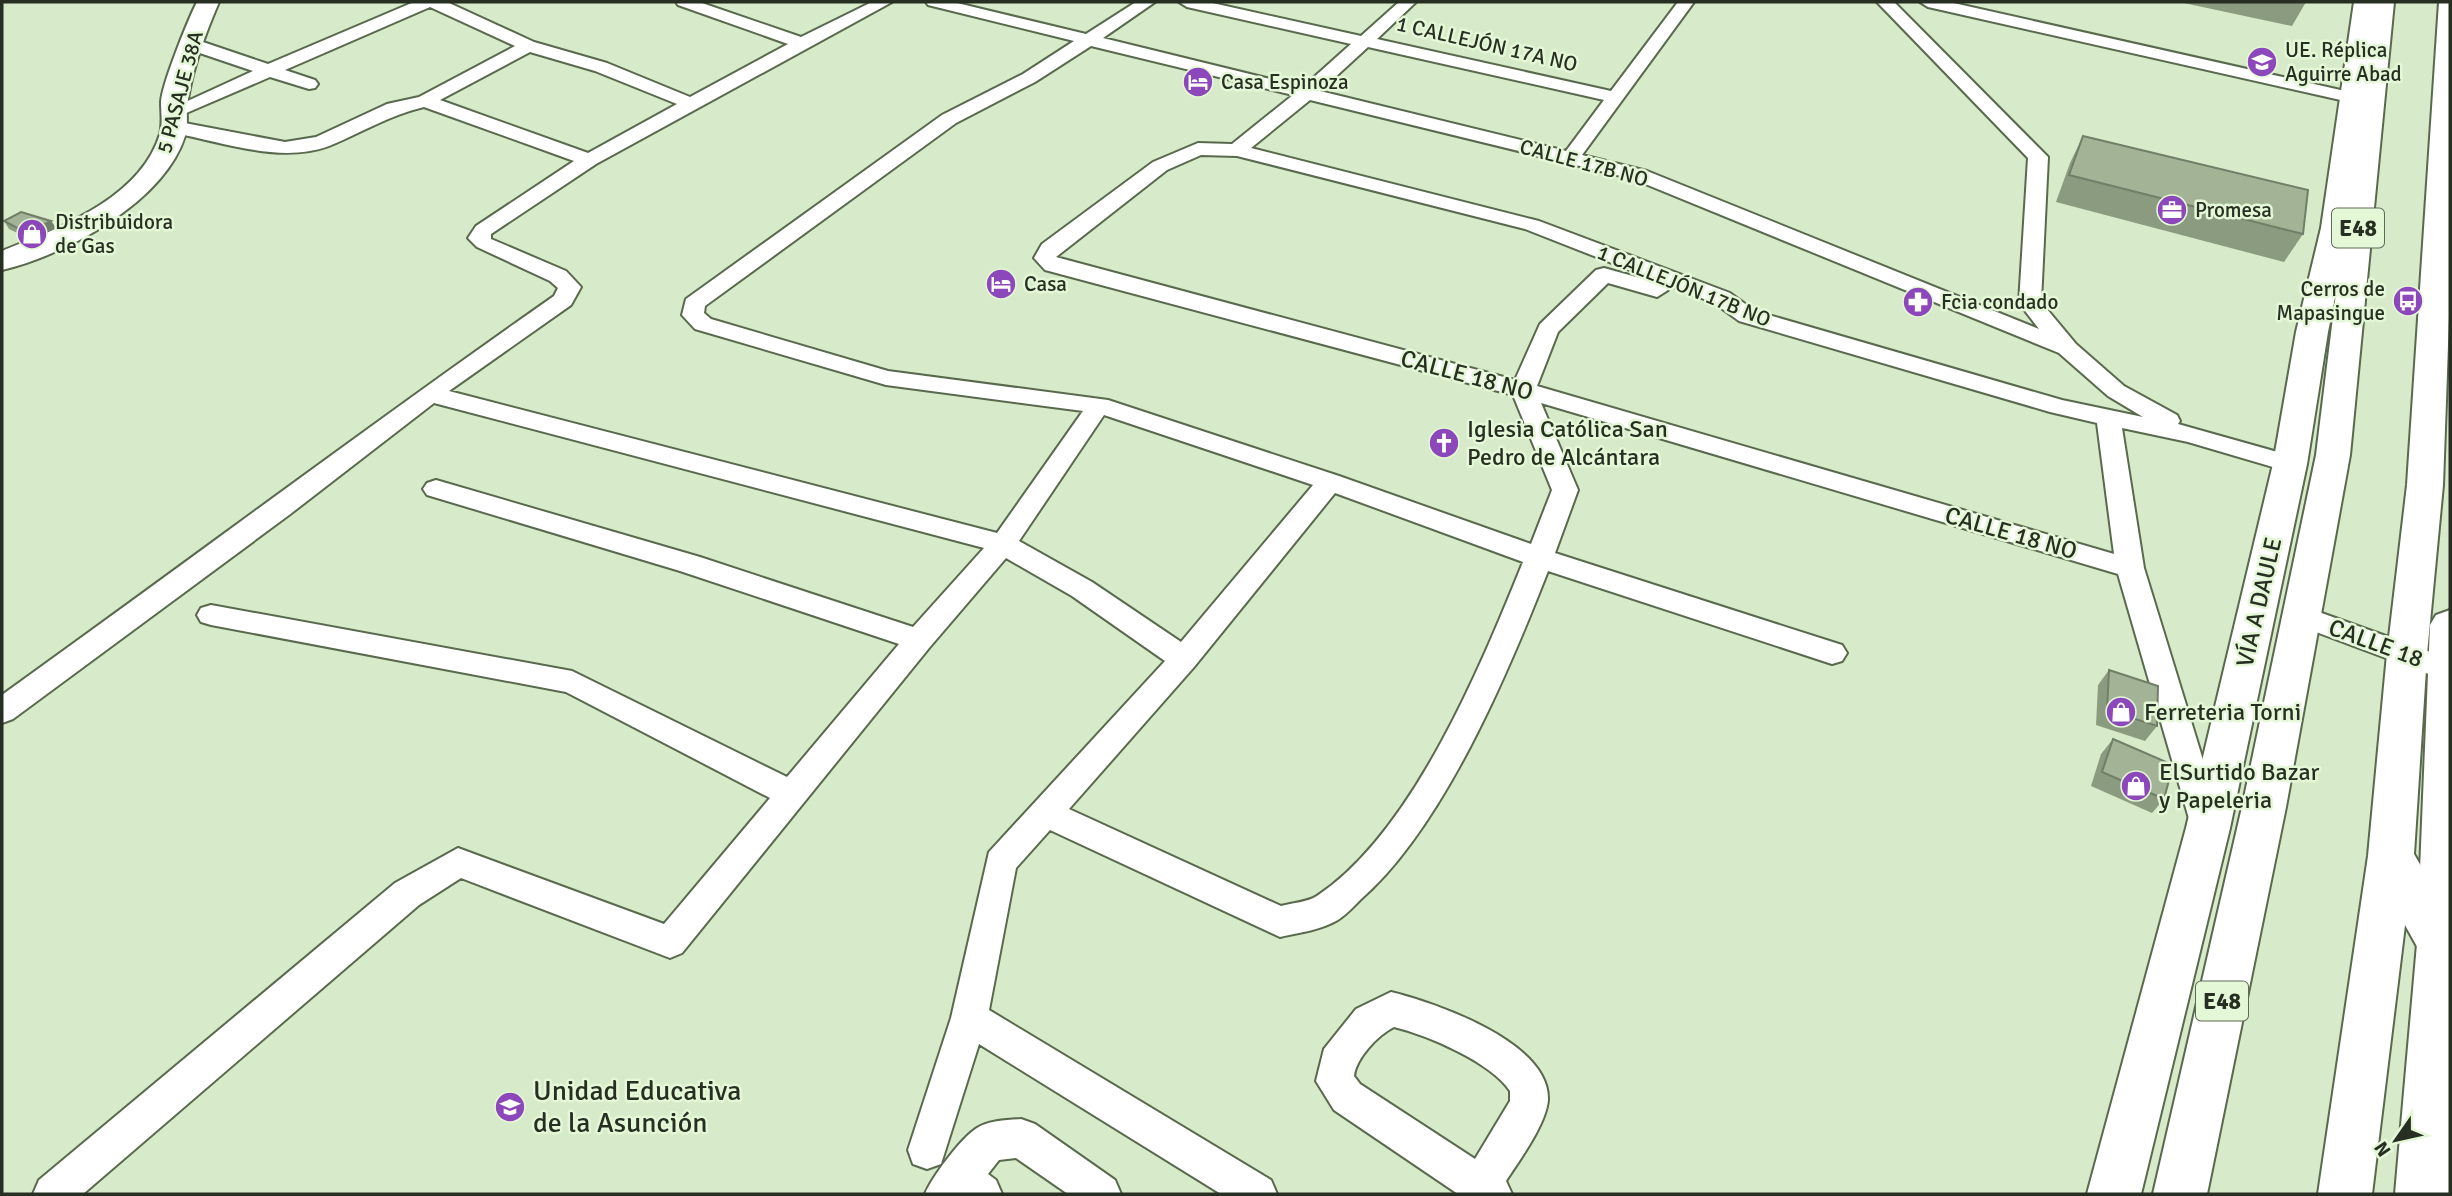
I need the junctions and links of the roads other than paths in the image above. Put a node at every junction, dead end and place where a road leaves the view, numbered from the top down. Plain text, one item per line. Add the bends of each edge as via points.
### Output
1 (208, 2) edge
2 (427, 2) edge
3 (434, 2) edge
4 (684, 2) edge
5 (884, 2) edge
6 (934, 2) edge
7 (1147, 2) edge
8 (1187, 2) edge
9 (1408, 2) edge
10 (1686, 2) edge
11 (1885, 2) edge
12 (1928, 2) edge
13 (2365, 2) edge
14 (2384, 2) edge
15 (2450, 2) edge
16 (1366, 39) junction
17 (1091, 40) junction
18 (802, 43) junction
19 (191, 44) junction
20 (528, 46) junction
21 (271, 69) junction
22 (309, 84) dead end
23 (1306, 94) junction
24 (1613, 97) junction
25 (2354, 98) junction
26 (425, 101) junction
27 (692, 104) junction
28 (175, 118) junction
29 (1237, 150) junction
30 (1571, 158) junction
31 (589, 160) junction
32 (2445, 199) edge
33 (2444, 255) edge
34 (1045, 258) joint
35 (2, 261) edge
36 (1747, 316) junction
37 (2067, 348) junction
38 (1523, 390) junction
39 (430, 394) junction
40 (1099, 405) junction
41 (2108, 417) junction
42 (2191, 435) junction
43 (2290, 464) junction
44 (1330, 482) junction
45 (436, 489) dead end
46 (1003, 544) junction
47 (1540, 558) junction
48 (2130, 568) junction
49 (211, 615) dead end
50 (2302, 616) junction
51 (919, 640) junction
52 (1832, 653) dead end
53 (2438, 655) edge
54 (1184, 659) junction
55 (2, 711) edge
56 (792, 794) junction
57 (1046, 813) junction
58 (2208, 828) junction
59 (2391, 856) junction
60 (2441, 944) junction
61 (970, 1017) junction
62 (927, 1150) dead end
63 (963, 1188) edge
64 (1487, 1190) edge
65 (53, 1194) edge
66 (1101, 1194) edge
67 (1257, 1194) edge
68 (2114, 1194) edge
69 (2180, 1194) edge
70 (2345, 1194) edge
71 (2422, 1194) edge

1 - 19 main road, 5 PASAJE 38A
2 - 21 street
3 - 20 street
4 - 18 street
5 - 18 street
6 - 17 street, CALLE 17B NO
7 - 17 street
8 - 16 street, 1 CALLEJÓN 17A NO
9 - 16 street
10 - 24 street
11 - 37 street via 2038,157 2030,303
12 - 25 street
13 - 25 main road, VÍA A DAULE / E48
14 - 50 main road, VÍA A DAULE / E48 via 2333,455
15 - 32 main road
16 - 23 street
16 - 24 street, 1 CALLEJÓN 17A NO
17 - 23 street, CALLE 17B NO
17 - 40 street via 949,119 694,304 693,315 703,324 886,378
18 - 27 street
19 - 21 street
19 - 28 main road, 5 PASAJE 38A via 174,102
20 - 26 street
20 - 27 street via 601,67
21 - 22 street
21 - 28 street
23 - 29 street
23 - 30 street, CALLE 17B NO
24 - 30 street
25 - 43 main road, VÍA A DAULE / E48 via 2335,228
26 - 28 street via 394,108 321,142 285,148
26 - 31 street
27 - 31 street
28 - 35 main road, 5 PASAJE 38A via 168,154 130,197 55,240
29 - 34 street, 1 CALLEJÓN 17B NO via 1198,149 1160,166 1050,249
29 - 36 street, 1 CALLEJÓN 17B NO via 1532,225 1722,298
30 - 37 street, CALLE 17B NO via 1640,175
31 - 39 street via 483,230 478,238 558,276 570,287 563,300
32 - 33 main road
33 - 53 main road via 2425,485
34 - 38 street, CALLE 18 NO via 1054,265
36 - 38 street via 1604,275 1548,328
36 - 41 street, 1 CALLEJÓN 17B NO
37 - 42 street, CALLE 17B NO via 2116,391
38 - 47 street via 1564,490
38 - 48 street, CALLE 18 NO
39 - 46 street
39 - 55 street
40 - 44 street
40 - 46 street
41 - 42 street, 1 CALLEJÓN 17B NO
41 - 48 street
42 - 43 street, 1 CALLEJÓN 17B NO
43 - 58 main road, VÍA A DAULE / E48
44 - 47 street
44 - 54 street
45 - 51 street via 690,564
46 - 51 street
46 - 54 street via 1082,589
47 - 52 street
47 - 57 street via 1501,651 1448,756 1411,816 1366,878 1309,920 1280,922
48 - 58 street
49 - 56 street via 572,682
50 - 53 street, CALLE 18
50 - 69 main road, VÍA A DAULE / E48
51 - 56 street
53 - 59 main road
53 - 60 main road
54 - 57 street
56 - 65 street via 670,942 458,862 407,894
57 - 61 street via 1001,862
58 - 68 main road, VÍA A DAULE / E48
59 - 60 main road
59 - 70 main road
60 - 71 main road
61 - 62 street
61 - 67 street
63 - 66 street via 989,1142 1021,1138
64 - 64 street via 1530,1101 1528,1081 1512,1062 1407,1013 1391,1009 1369,1021 1337,1062 1335,1081 1347,1097

